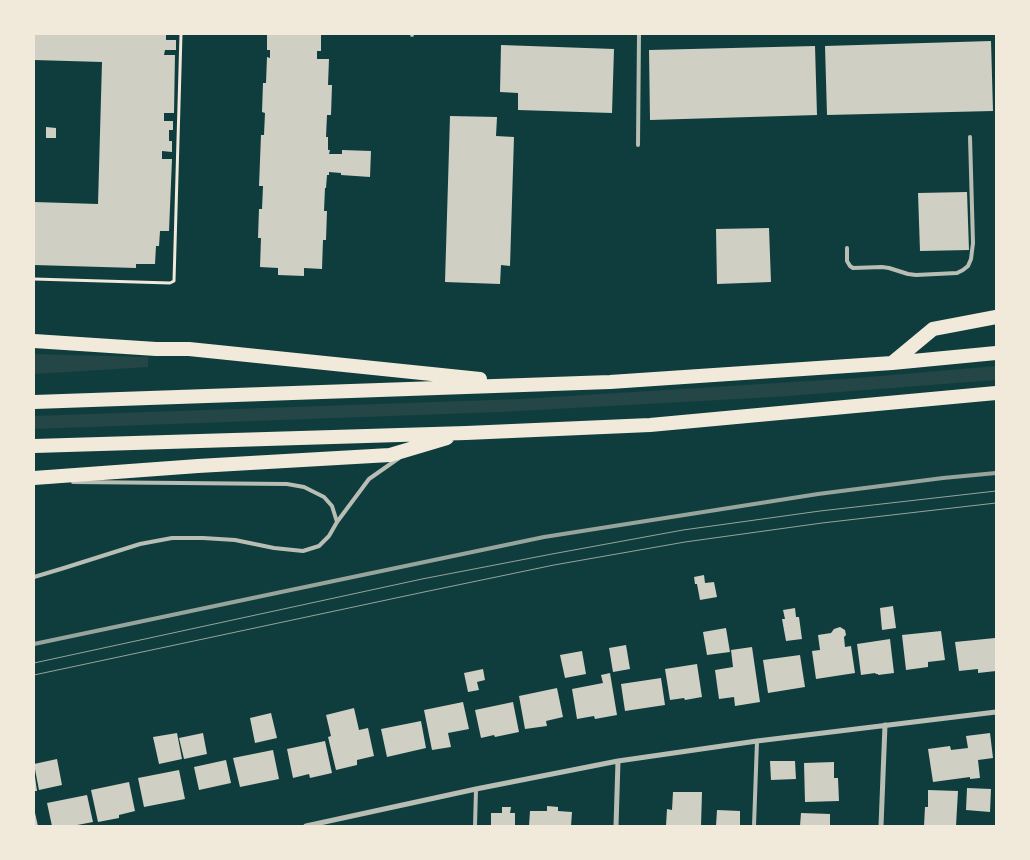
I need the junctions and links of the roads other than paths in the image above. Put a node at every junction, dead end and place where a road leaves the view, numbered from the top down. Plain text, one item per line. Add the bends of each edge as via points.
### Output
1 (639, 34) edge
2 (970, 137) dead end
3 (638, 145) dead end
4 (847, 248) dead end
5 (996, 317) edge
6 (34, 341) edge
7 (996, 353) edge
8 (892, 362) junction
9 (532, 385) junction
10 (996, 393) edge
11 (34, 402) edge
12 (466, 433) junction
13 (34, 446) edge
14 (412, 449) junction
15 (34, 479) edge
16 (53, 482) dead end
17 (73, 482) dead end
18 (337, 522) junction
19 (34, 577) edge
20 (996, 712) edge
21 (885, 725) junction
22 (757, 741) junction
23 (618, 761) junction
24 (476, 789) junction
25 (333, 824) edge
26 (306, 826) edge
27 (475, 826) edge
28 (616, 826) edge
29 (754, 826) edge
30 (881, 826) edge

1 - 3 lane
2 - 4 lane via 974,243 968,266 957,272 916,275 882,267 853,268 847,261
5 - 8 highway via 933,329
6 - 9 highway via 189,349
7 - 8 highway
8 - 9 highway
9 - 11 highway
10 - 12 highway via 650,425
12 - 13 highway
12 - 14 highway
14 - 15 highway via 390,455
14 - 18 lane via 369,479
15 - 16 lane
17 - 18 lane via 287,484 304,487 324,497 332,506
18 - 19 lane via 319,546 303,551 234,540 172,538 140,544
20 - 21 street
21 - 22 street
21 - 30 street
22 - 23 street
22 - 29 lane
23 - 24 street
23 - 28 street
24 - 25 street
24 - 27 lane
25 - 26 street

